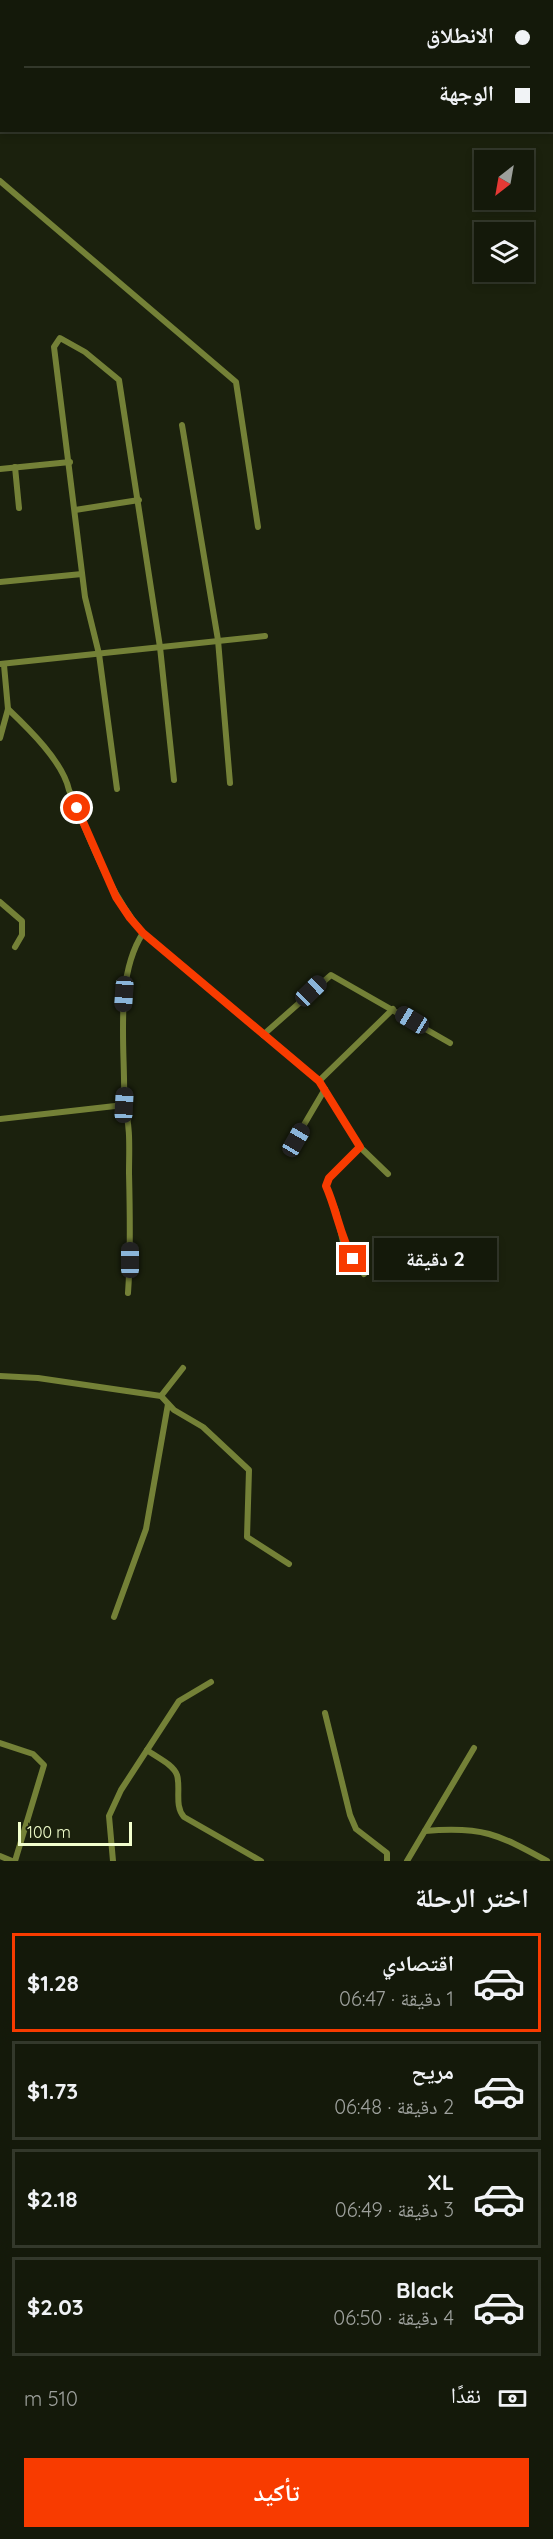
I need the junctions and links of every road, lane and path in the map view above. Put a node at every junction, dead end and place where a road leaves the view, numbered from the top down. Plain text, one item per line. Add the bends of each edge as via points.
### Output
1 (0, 181) edge
2 (182, 425) dead end
3 (70, 462) junction
4 (15, 467) junction
5 (0, 469) edge
6 (139, 500) junction
7 (19, 508) dead end
8 (75, 510) junction
9 (258, 527) dead end
10 (82, 574) junction
11 (0, 582) edge
12 (265, 636) dead end
13 (218, 640) junction
14 (160, 647) junction
15 (99, 654) junction
16 (2, 664) edge
17 (8, 709) junction
18 (0, 738) edge
19 (174, 780) dead end
20 (230, 783) dead end
21 (117, 789) dead end
22 (0, 902) edge
23 (143, 933) junction
24 (15, 947) dead end
25 (393, 1009) junction
26 (263, 1035) junction
27 (450, 1043) dead end
28 (319, 1081) junction
29 (325, 1089) junction
30 (124, 1105) junction
31 (0, 1119) edge
32 (296, 1140) dead end
33 (360, 1147) junction
34 (388, 1174) dead end
35 (364, 1274) dead end
36 (128, 1293) dead end
37 (183, 1368) dead end
38 (0, 1376) edge
39 (161, 1396) junction
40 (168, 1404) junction
41 (290, 1564) dead end
42 (114, 1617) dead end
43 (211, 1682) dead end
44 (325, 1713) dead end
45 (0, 1743) edge
46 (474, 1748) dead end
47 (147, 1750) junction
48 (425, 1831) junction
49 (0, 1856) edge
50 (14, 1861) edge
51 (113, 1861) edge
52 (261, 1861) edge
53 (387, 1861) edge
54 (407, 1861) edge
55 (547, 1861) edge

1 - 9 street via 236,382
2 - 13 street
3 - 4 street
3 - 6 street via 54,347 60,338 85,352 119,380
3 - 8 street
4 - 5 street
4 - 7 street
6 - 8 street
6 - 14 street
8 - 10 street
10 - 11 street
10 - 15 street
12 - 13 street
13 - 14 street
13 - 20 street
14 - 15 street
14 - 19 street
15 - 16 street
15 - 21 street
16 - 17 street
17 - 18 street
17 - 23 street via 29,729 66,778 116,897
22 - 24 street via 22,921 22,935
23 - 26 street
23 - 30 street via 135,945 125,982
25 - 26 street via 332,975
25 - 27 street
25 - 28 street
26 - 28 street
28 - 29 street
29 - 32 street
29 - 33 street
30 - 31 street
30 - 36 street via 128,1115 129,1157
33 - 34 street
33 - 35 street via 326,1186 343,1242
37 - 39 street
38 - 39 street
39 - 40 street
40 - 41 street via 183,1417 203,1426 249,1470 247,1537
40 - 42 street via 146,1529
43 - 47 street via 179,1701
44 - 53 street via 350,1815 356,1829 387,1853
45 - 50 street via 33,1754 44,1765
46 - 48 street
47 - 51 street via 109,1816
47 - 52 street via 177,1775 184,1817
48 - 54 street
48 - 55 street via 460,1828 493,1833
49 - 50 street

